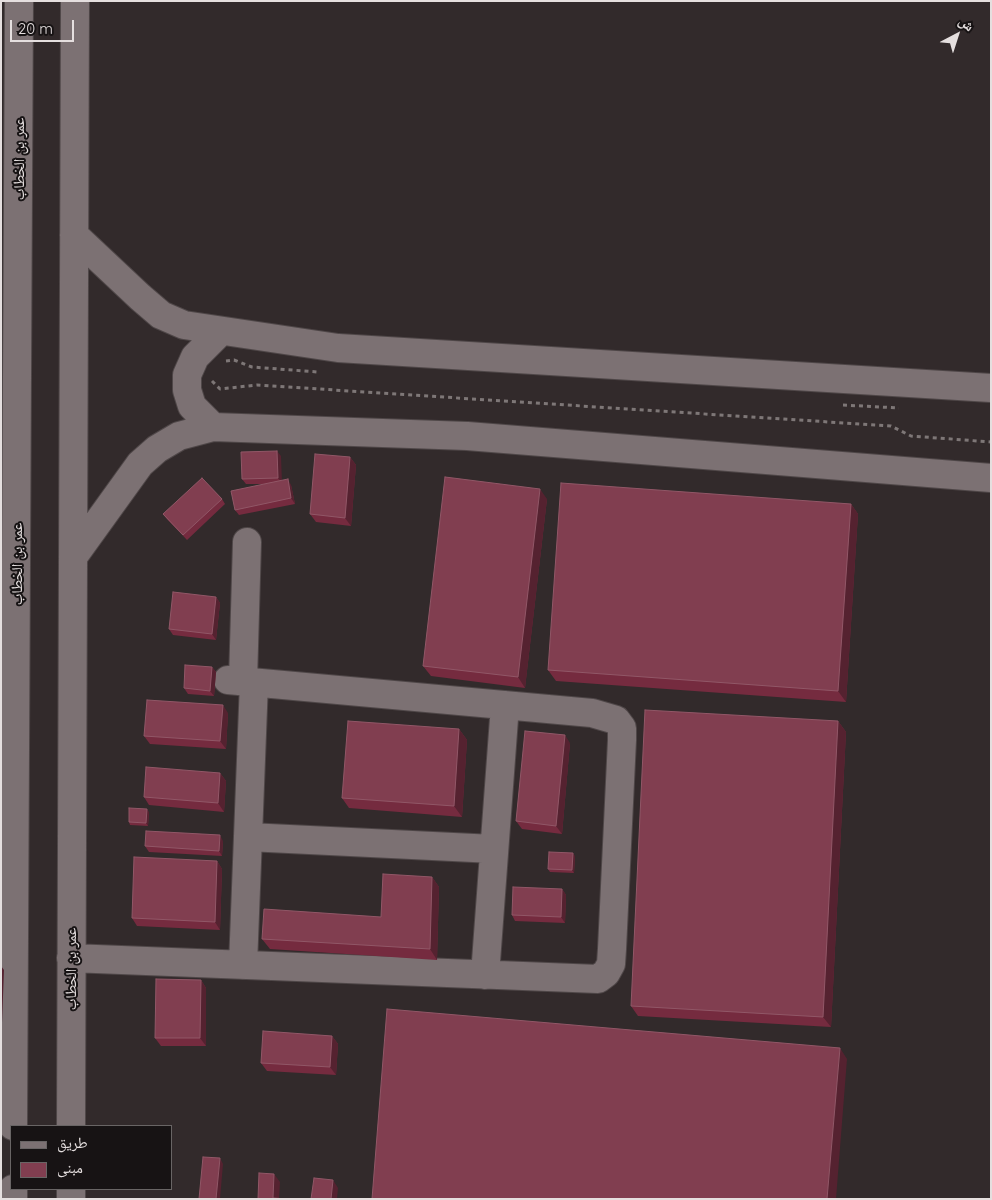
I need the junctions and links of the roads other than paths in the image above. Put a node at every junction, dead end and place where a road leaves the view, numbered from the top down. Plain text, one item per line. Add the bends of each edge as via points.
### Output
1 (20, 1) edge
2 (75, 1) edge
3 (10, 76) edge
4 (74, 235) junction
5 (10, 318) edge
6 (221, 331) junction
7 (9, 348) edge
8 (991, 388) edge
9 (213, 427) junction
10 (991, 478) edge
11 (247, 542) dead end
12 (9, 552) edge
13 (73, 557) junction
14 (242, 681) junction
15 (505, 705) junction
16 (8, 809) edge
17 (248, 837) junction
18 (494, 850) junction
19 (72, 958) junction
20 (243, 965) junction
21 (485, 975) junction
22 (7, 1069) edge
23 (13, 1125) edge
24 (71, 1125) edge

1 - 3 street, عمر بن الخطاب
2 - 4 street, عمر بن الخطاب
3 - 5 street, عمر بن الخطاب
4 - 6 street via 162,314 184,325
4 - 13 street, عمر بن الخطاب
5 - 7 street, عمر بن الخطاب
6 - 8 street via 338,348
6 - 9 street via 195,357 187,375 192,406
7 - 12 street, عمر بن الخطاب
9 - 10 street via 467,436
9 - 13 street via 179,436 140,464
11 - 14 street
12 - 16 street, عمر بن الخطاب
13 - 19 street, عمر بن الخطاب
14 - 15 street
14 - 17 street
15 - 18 street
15 - 21 street via 592,713 616,720 622,728 611,964 598,979
16 - 22 street, عمر بن الخطاب
17 - 18 street
17 - 20 street
18 - 21 street
19 - 20 street
19 - 24 street, عمر بن الخطاب
20 - 21 street
22 - 23 street, عمر بن الخطاب

